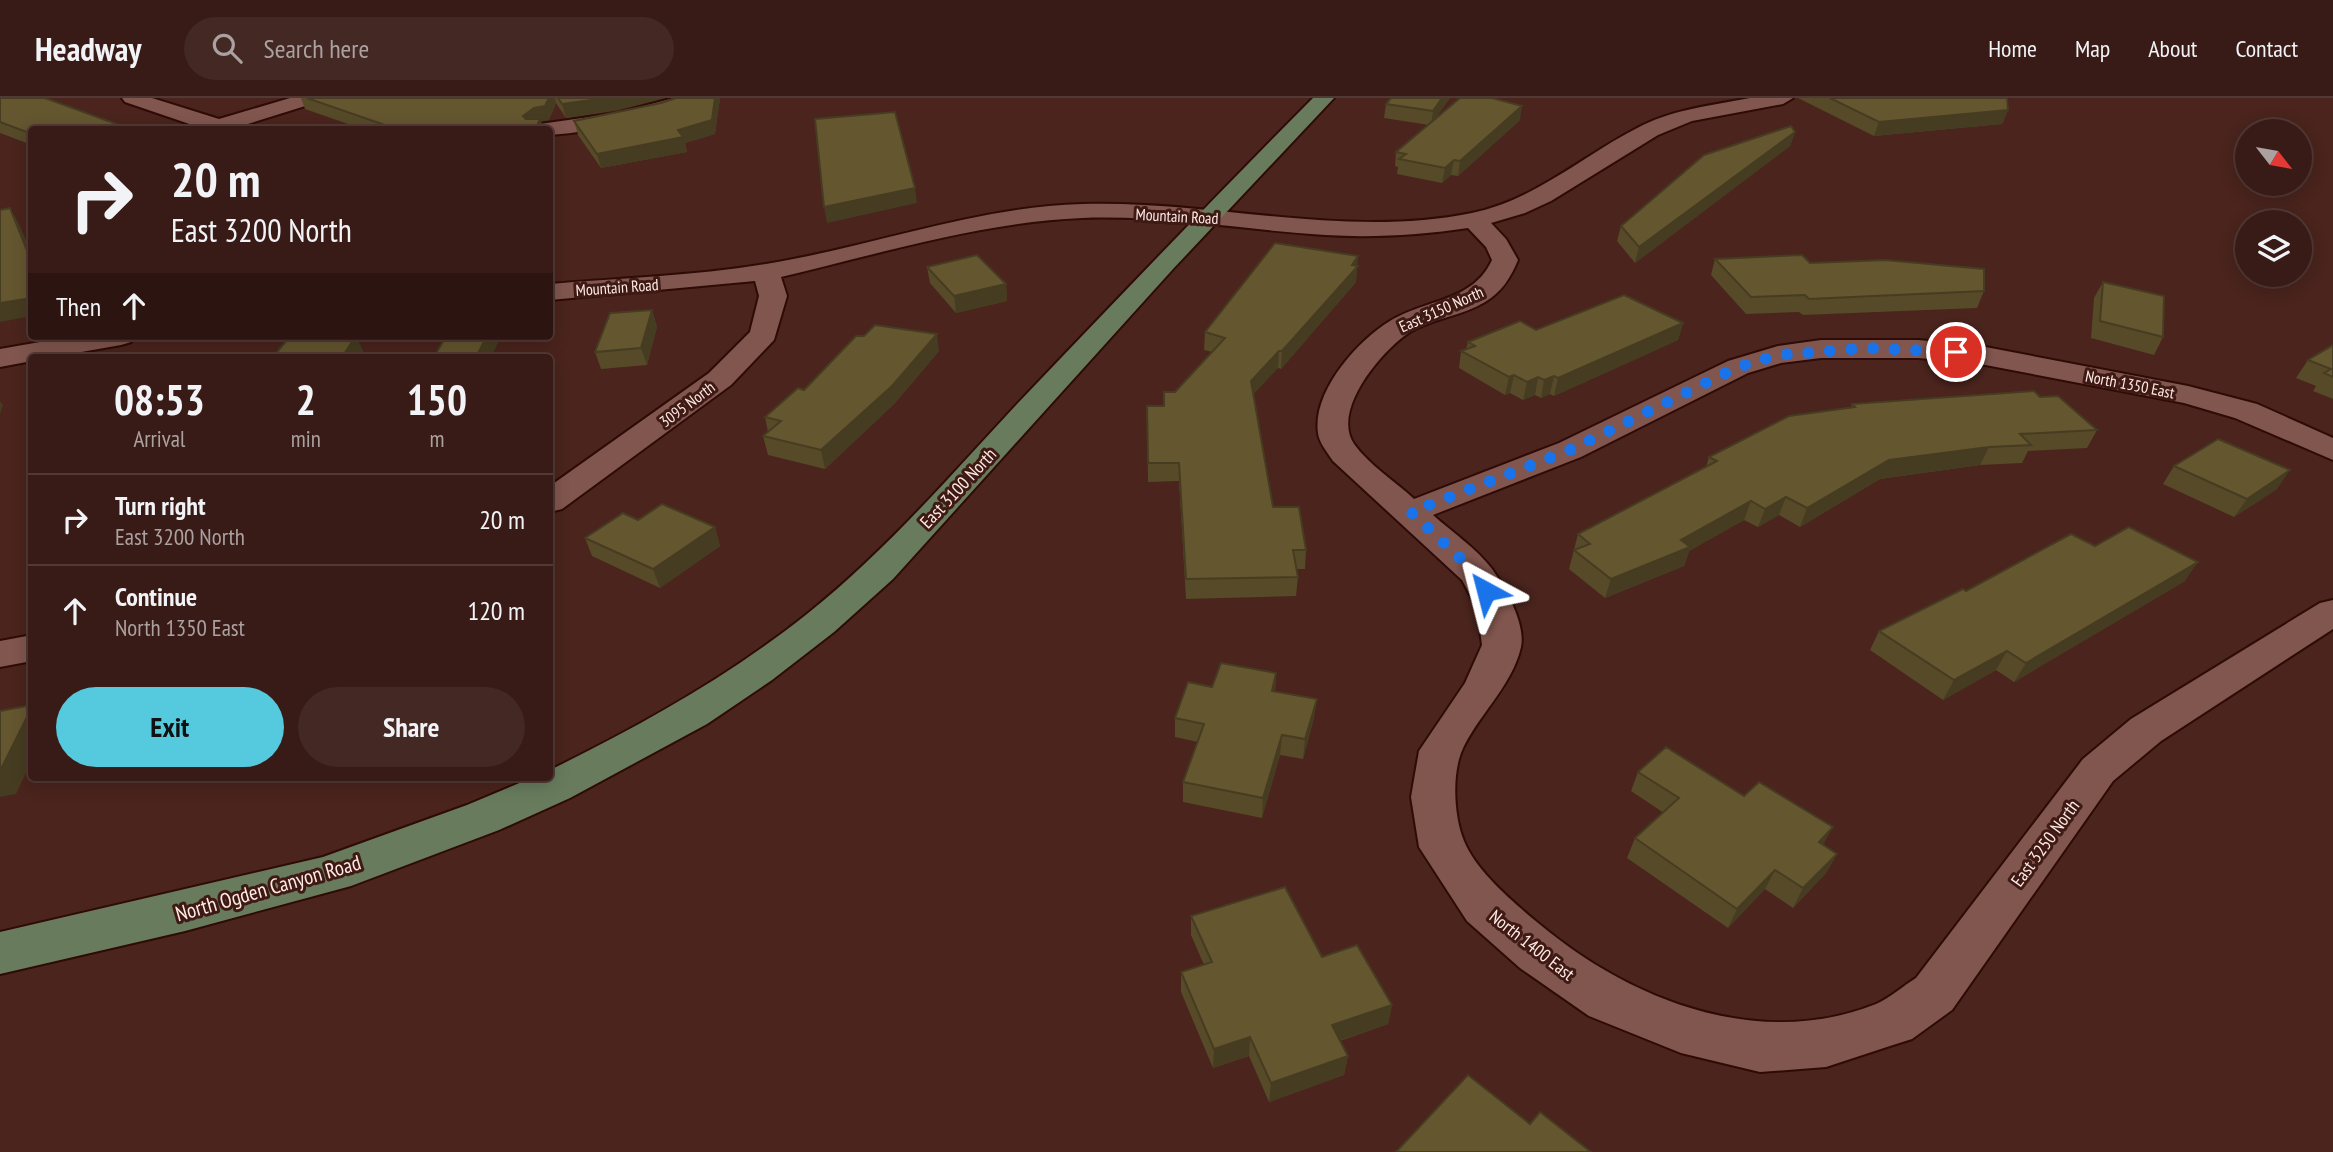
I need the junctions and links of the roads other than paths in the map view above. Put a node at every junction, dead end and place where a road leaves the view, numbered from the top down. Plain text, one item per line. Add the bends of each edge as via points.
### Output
1 (132, 98) edge
2 (311, 98) edge
3 (694, 98) edge
4 (1324, 98) edge
5 (1783, 98) edge
6 (218, 126) edge
7 (230, 126) edge
8 (553, 129) edge
9 (1209, 216) junction
10 (1474, 220) junction
11 (766, 272) junction
12 (553, 292) edge
13 (99, 340) edge
14 (0, 358) edge
15 (1334, 436) joint
16 (2333, 450) edge
17 (553, 500) edge
18 (1411, 512) junction
19 (2333, 612) edge
20 (28, 649) edge
21 (0, 654) edge
22 (530, 800) joint
23 (0, 953) edge
24 (1760, 1048) joint

1 - 6 street
2 - 7 street
3 - 8 street via 667,108
4 - 9 main road, East 3100 North
5 - 10 street, Mountain Road via 1688,116 1650,130 1543,196
9 - 10 street, Mountain Road via 1377,229
9 - 11 street, Mountain Road via 1082,211 995,221
9 - 22 main road, East 3100 North via 973,473 833,615 775,661 663,732
10 - 15 street, East 3150 North via 1505,260 1501,275 1468,301 1404,324 1382,338 1342,389 1334,412
11 - 12 street, Mountain Road
11 - 17 street, 3095 North via 773,296 764,334 720,379
13 - 14 street
15 - 18 street, North 1400 East via 1345,454
16 - 18 street, North 1350 East via 2246,411 2188,395 1975,354 1821,349 1738,367 1570,450
18 - 24 street, North 1400 East via 1477,574 1496,608 1502,645 1483,687 1440,751 1433,797 1442,847 1484,907 1538,953 1606,1000 1681,1029
19 - 24 street, East 3250 North via 2146,730 2098,770 1934,994 1893,1022 1826,1042
20 - 21 street
22 - 23 main road, North Ogden Canyon Road via 333,874

